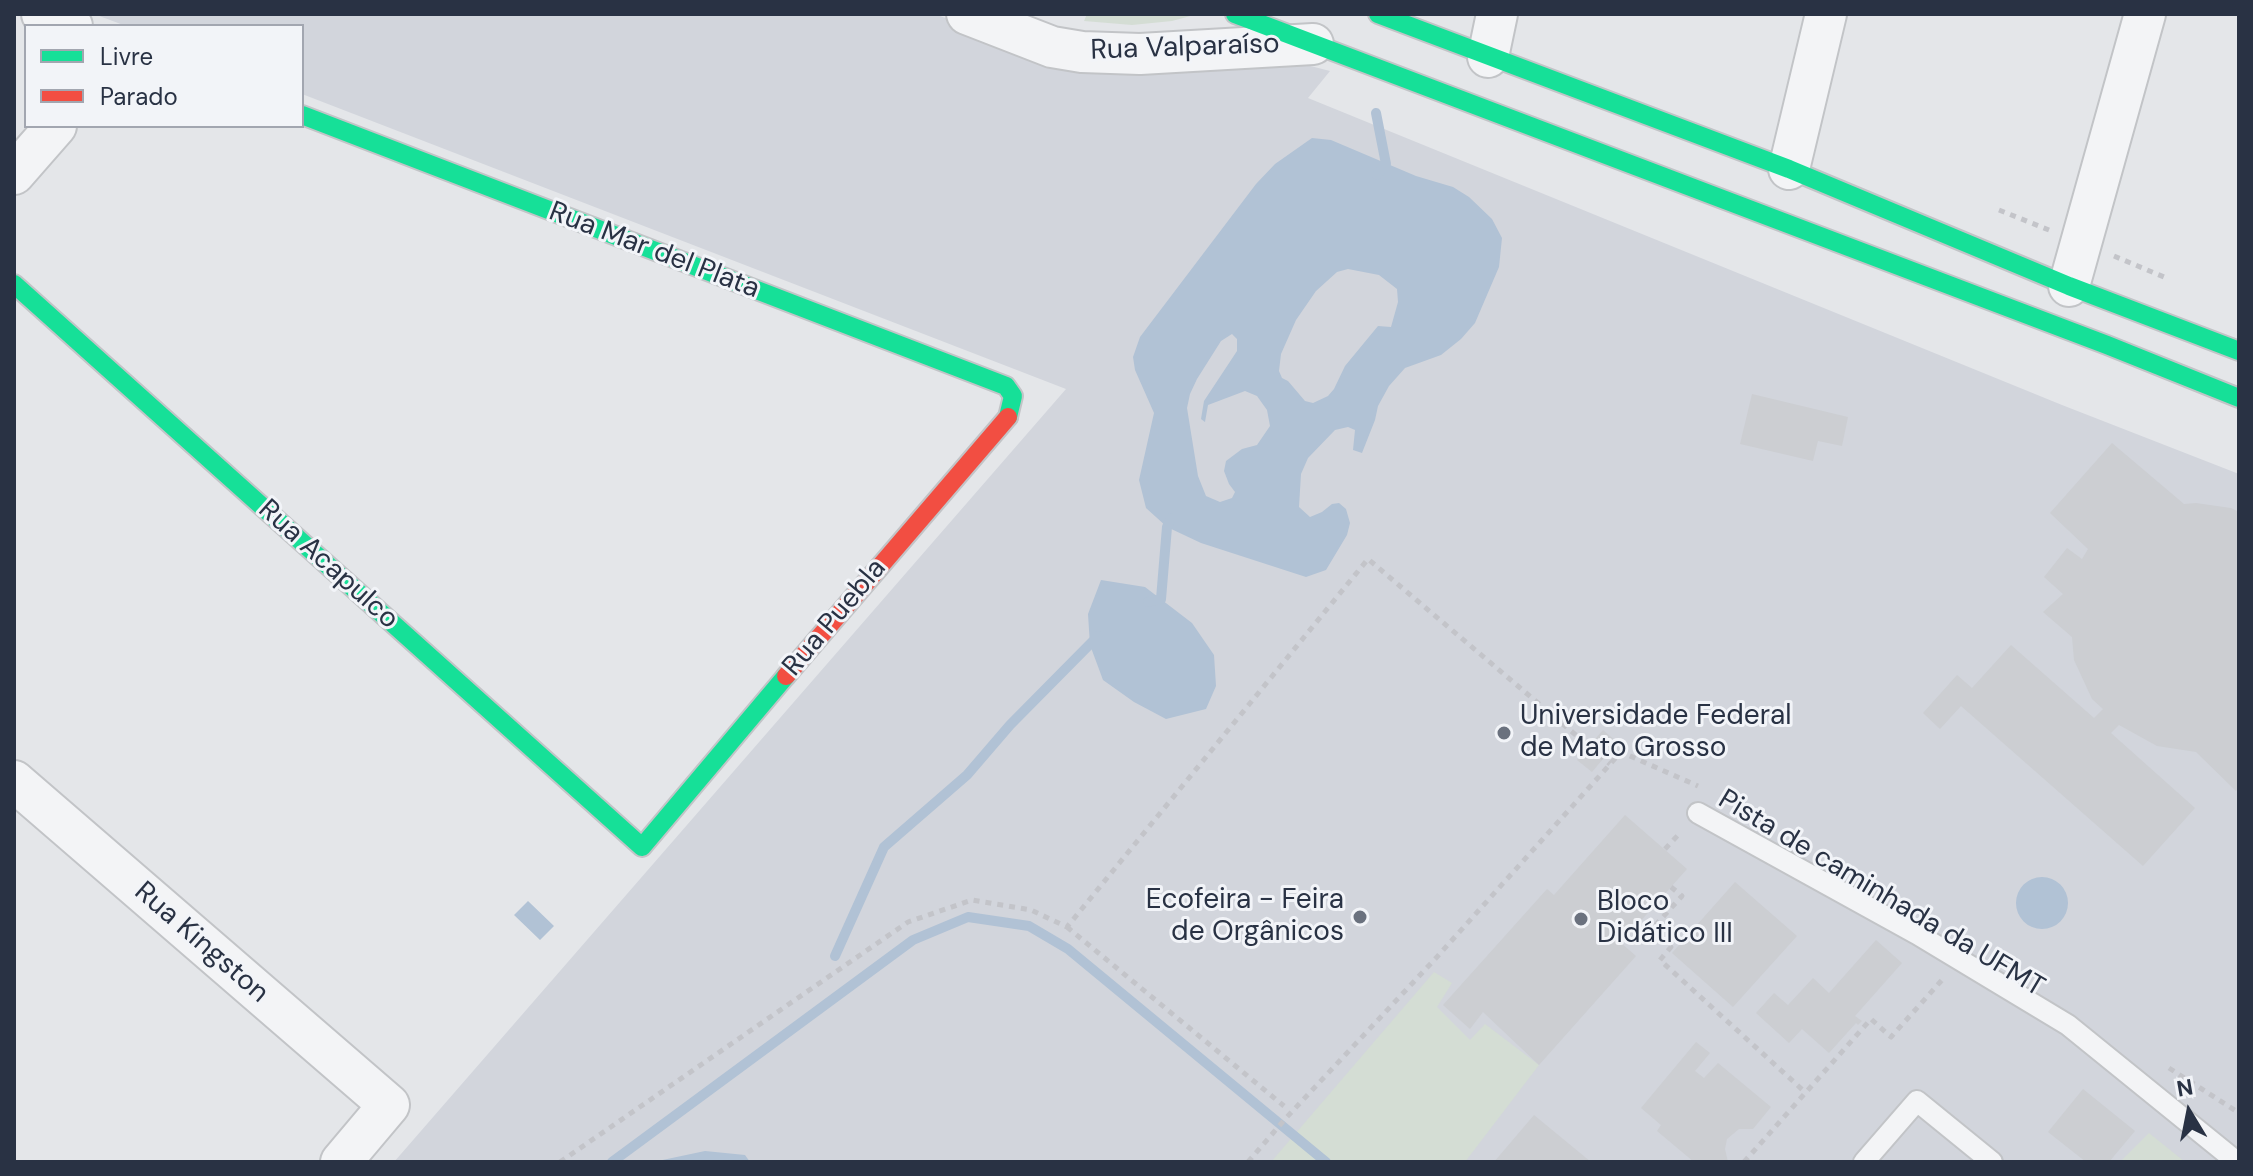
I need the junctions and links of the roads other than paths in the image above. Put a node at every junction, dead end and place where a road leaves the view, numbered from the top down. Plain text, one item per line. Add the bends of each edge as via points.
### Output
1 (42, 14) edge
2 (967, 14) edge
3 (1235, 14) edge
4 (1378, 14) edge
5 (1497, 14) edge
6 (1826, 14) edge
7 (2145, 14) edge
8 (67, 24) edge
9 (1313, 44) junction
10 (1488, 57) junction
11 (304, 116) edge
12 (54, 128) edge
13 (1789, 169) junction
14 (14, 174) edge
15 (14, 284) edge
16 (2069, 286) junction
17 (2239, 351) edge
18 (1006, 386) joint
19 (2239, 398) edge
20 (14, 781) edge
21 (1698, 813) dead end
22 (642, 847) joint
23 (341, 1162) edge
24 (1864, 1162) edge
25 (1992, 1162) edge
26 (2237, 1162) edge

1 - 8 street
2 - 9 street, Rua Valparaíso via 1052,47 1082,52 1140,54
3 - 9 street
4 - 10 street
5 - 10 street
6 - 13 street
7 - 16 street
9 - 19 street
10 - 13 street
11 - 18 street, Rua Mar del Plata
12 - 14 street
13 - 16 street
15 - 22 street, Rua Acapulco
16 - 17 street
18 - 22 street, Rua Puebla via 1013,396 1006,421
20 - 23 street, Rua Kingston via 389,1105
21 - 26 lane via 2068,1025
24 - 25 lane via 1917,1101

